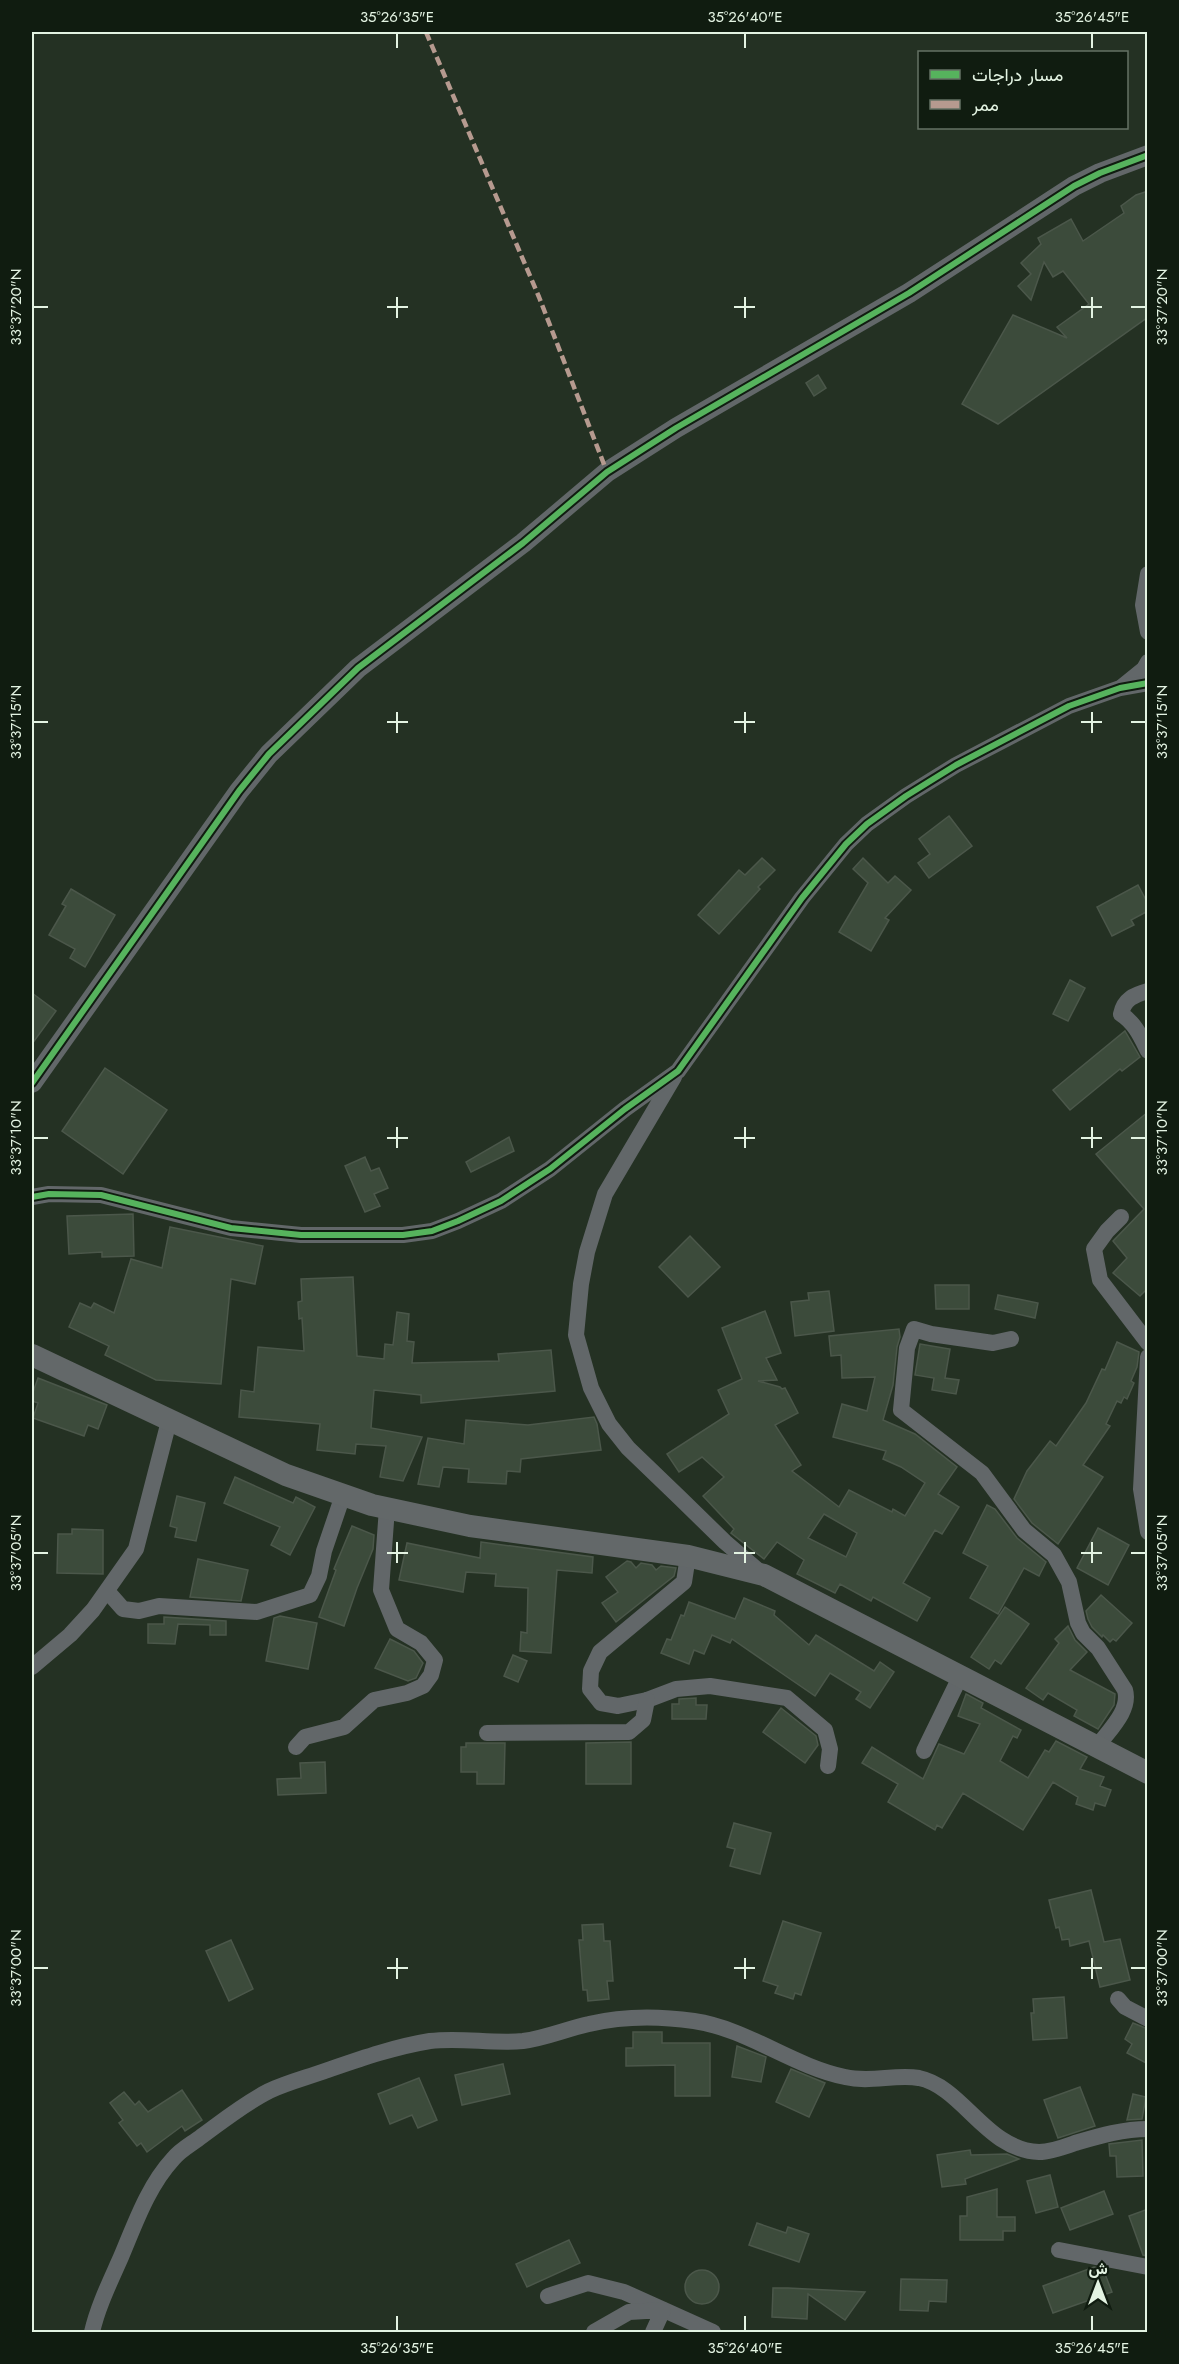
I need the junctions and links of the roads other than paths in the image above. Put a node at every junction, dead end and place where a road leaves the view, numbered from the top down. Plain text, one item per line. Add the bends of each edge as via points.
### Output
1 (1148, 155) edge
2 (1148, 574) edge
3 (1148, 632) edge
4 (1148, 662) edge
5 (1148, 683) edge
6 (1120, 688) junction
7 (1148, 991) edge
8 (1148, 1051) edge
9 (678, 1071) junction
10 (32, 1083) edge
11 (32, 1197) edge
12 (1121, 1217) dead end
13 (1011, 1339) dead end
14 (1148, 1343) edge
15 (32, 1355) edge
16 (1148, 1357) edge
17 (169, 1421) junction
18 (1145, 1470) edge
19 (343, 1495) junction
20 (387, 1508) junction
21 (1148, 1532) edge
22 (688, 1556) junction
23 (764, 1575) junction
24 (108, 1592) junction
25 (32, 1667) edge
26 (960, 1677) junction
27 (647, 1700) junction
28 (487, 1733) dead end
29 (296, 1747) dead end
30 (1096, 1748) junction
31 (924, 1751) dead end
32 (828, 1766) dead end
33 (1145, 1767) edge
34 (1118, 1999) dead end
35 (1148, 2019) edge
36 (1148, 2128) edge
37 (1059, 2250) dead end
38 (1148, 2267) edge
39 (548, 2296) dead end
40 (663, 2310) junction
41 (92, 2332) edge
42 (594, 2332) edge
43 (653, 2332) edge
44 (713, 2332) edge

1 - 10 street via 1074,186 909,293 607,472 523,543 358,668 269,754 239,791
2 - 3 street via 1143,605
4 - 6 street
5 - 6 street
6 - 9 street via 1069,706 956,765 867,824 802,898
7 - 8 street via 1123,1004 1121,1014 1140,1034
9 - 11 street via 550,1169 501,1201 432,1231 402,1235 301,1235 231,1228 101,1195
9 - 23 street via 605,1194 587,1252 576,1335 591,1388 609,1424 628,1448
12 - 14 street via 1094,1250 1100,1280
13 - 30 street via 993,1343 914,1329 907,1348 901,1410 982,1473 1024,1530 1054,1555 1064,1571 1078,1623 1127,1697 1119,1717
15 - 17 main road
16 - 18 street
17 - 19 main road via 286,1475
17 - 24 street via 136,1549
18 - 21 street via 1141,1489
19 - 20 main road
19 - 24 street via 320,1576 310,1595 257,1612 159,1606 139,1611 123,1609
20 - 22 main road via 470,1526
20 - 29 street via 381,1590 397,1629 421,1643 435,1660 430,1675 423,1686 374,1700 344,1727 305,1737
22 - 23 main road
22 - 27 street via 684,1582 612,1640 600,1652 591,1671 590,1689 601,1703 618,1706
23 - 26 main road
24 - 25 street via 70,1635
26 - 30 main road
26 - 31 street
27 - 28 street via 643,1720 629,1732
27 - 32 street via 676,1689 710,1686 787,1698 825,1730 830,1749
30 - 33 main road
34 - 35 street
36 - 41 street via 1118,2131 1039,2152 984,2128 934,2083 905,2077 846,2077 809,2065 737,2032 693,2021 610,2020 520,2041 429,2042 350,2062 272,2090 181,2150 150,2193
37 - 38 street
39 - 40 street via 588,2283 624,2292
40 - 42 street via 629,2312
40 - 43 street
40 - 44 street

